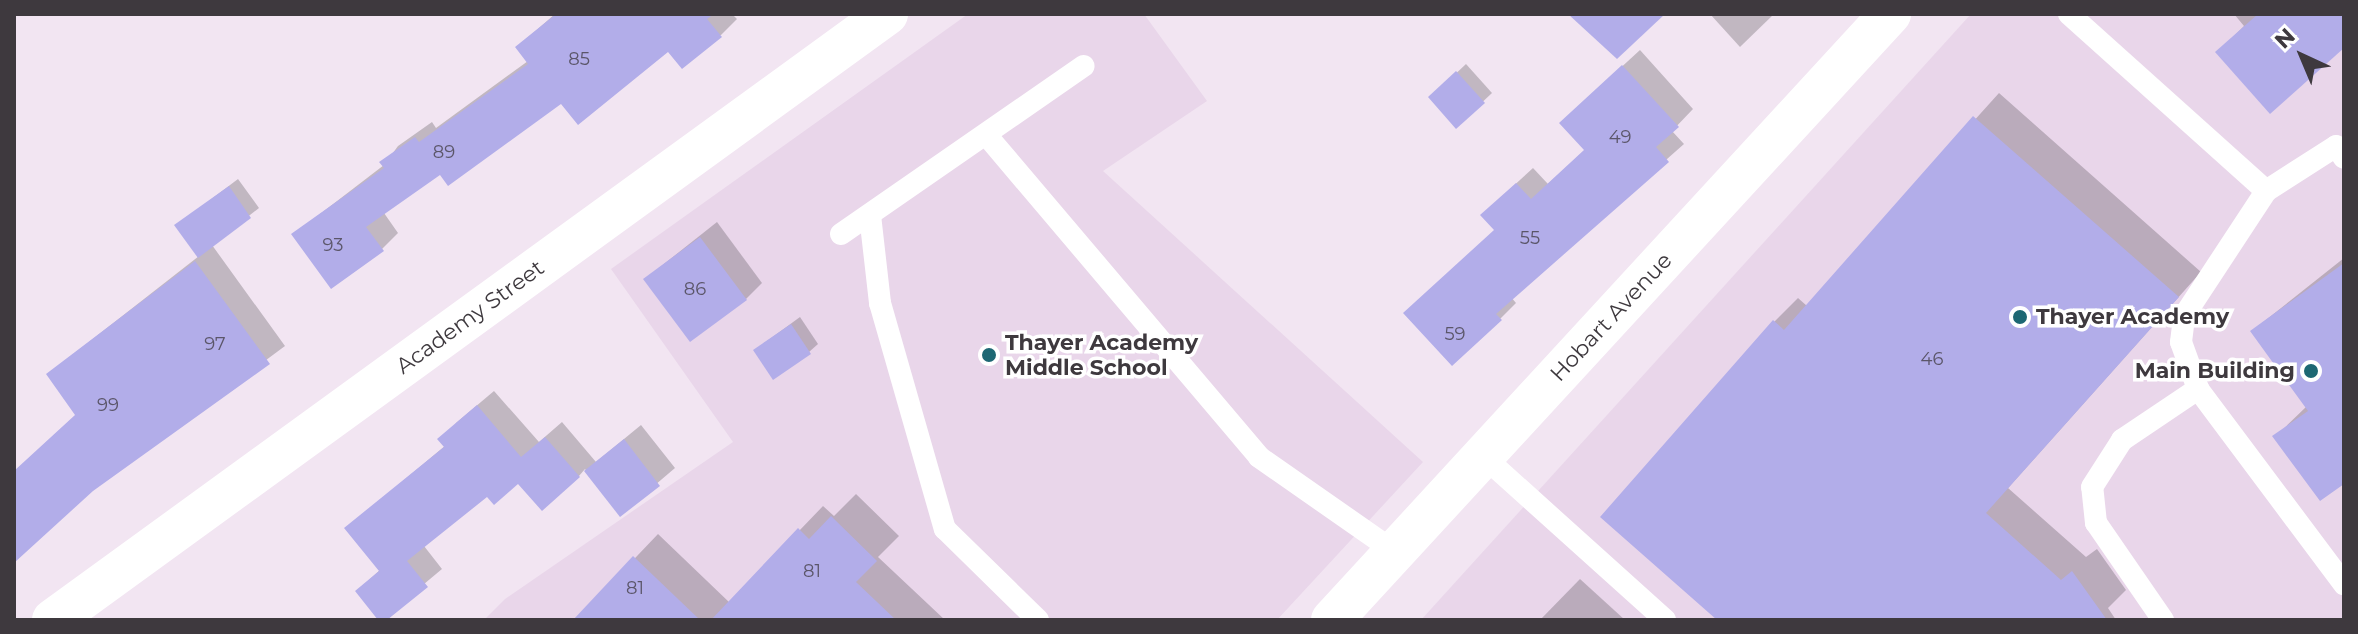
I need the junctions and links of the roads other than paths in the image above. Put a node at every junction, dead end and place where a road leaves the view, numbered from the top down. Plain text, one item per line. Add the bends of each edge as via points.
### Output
1 (887, 14) edge
2 (1890, 14) edge
3 (2069, 14) edge
4 (1084, 66) dead end
5 (988, 137) junction
6 (2341, 146) edge
7 (2266, 191) junction
8 (870, 215) junction
9 (841, 234) dead end
10 (2198, 389) junction
11 (1483, 456) junction
12 (1395, 552) junction
13 (2344, 584) edge
14 (53, 620) edge
15 (1038, 620) edge
16 (1332, 620) edge
17 (1665, 620) edge
18 (2163, 620) edge

1 - 14 street, Academy Street
2 - 11 street, Hobart Avenue
3 - 7 lane
4 - 5 lane
5 - 8 lane
5 - 12 lane via 1259,457
6 - 7 lane
7 - 10 lane via 2184,316 2181,342
8 - 9 lane
8 - 15 lane via 880,303 945,529
10 - 13 lane
10 - 18 lane via 2122,440 2092,487 2096,523
11 - 12 street, Hobart Avenue
11 - 17 lane
12 - 16 street, Hobart Avenue

